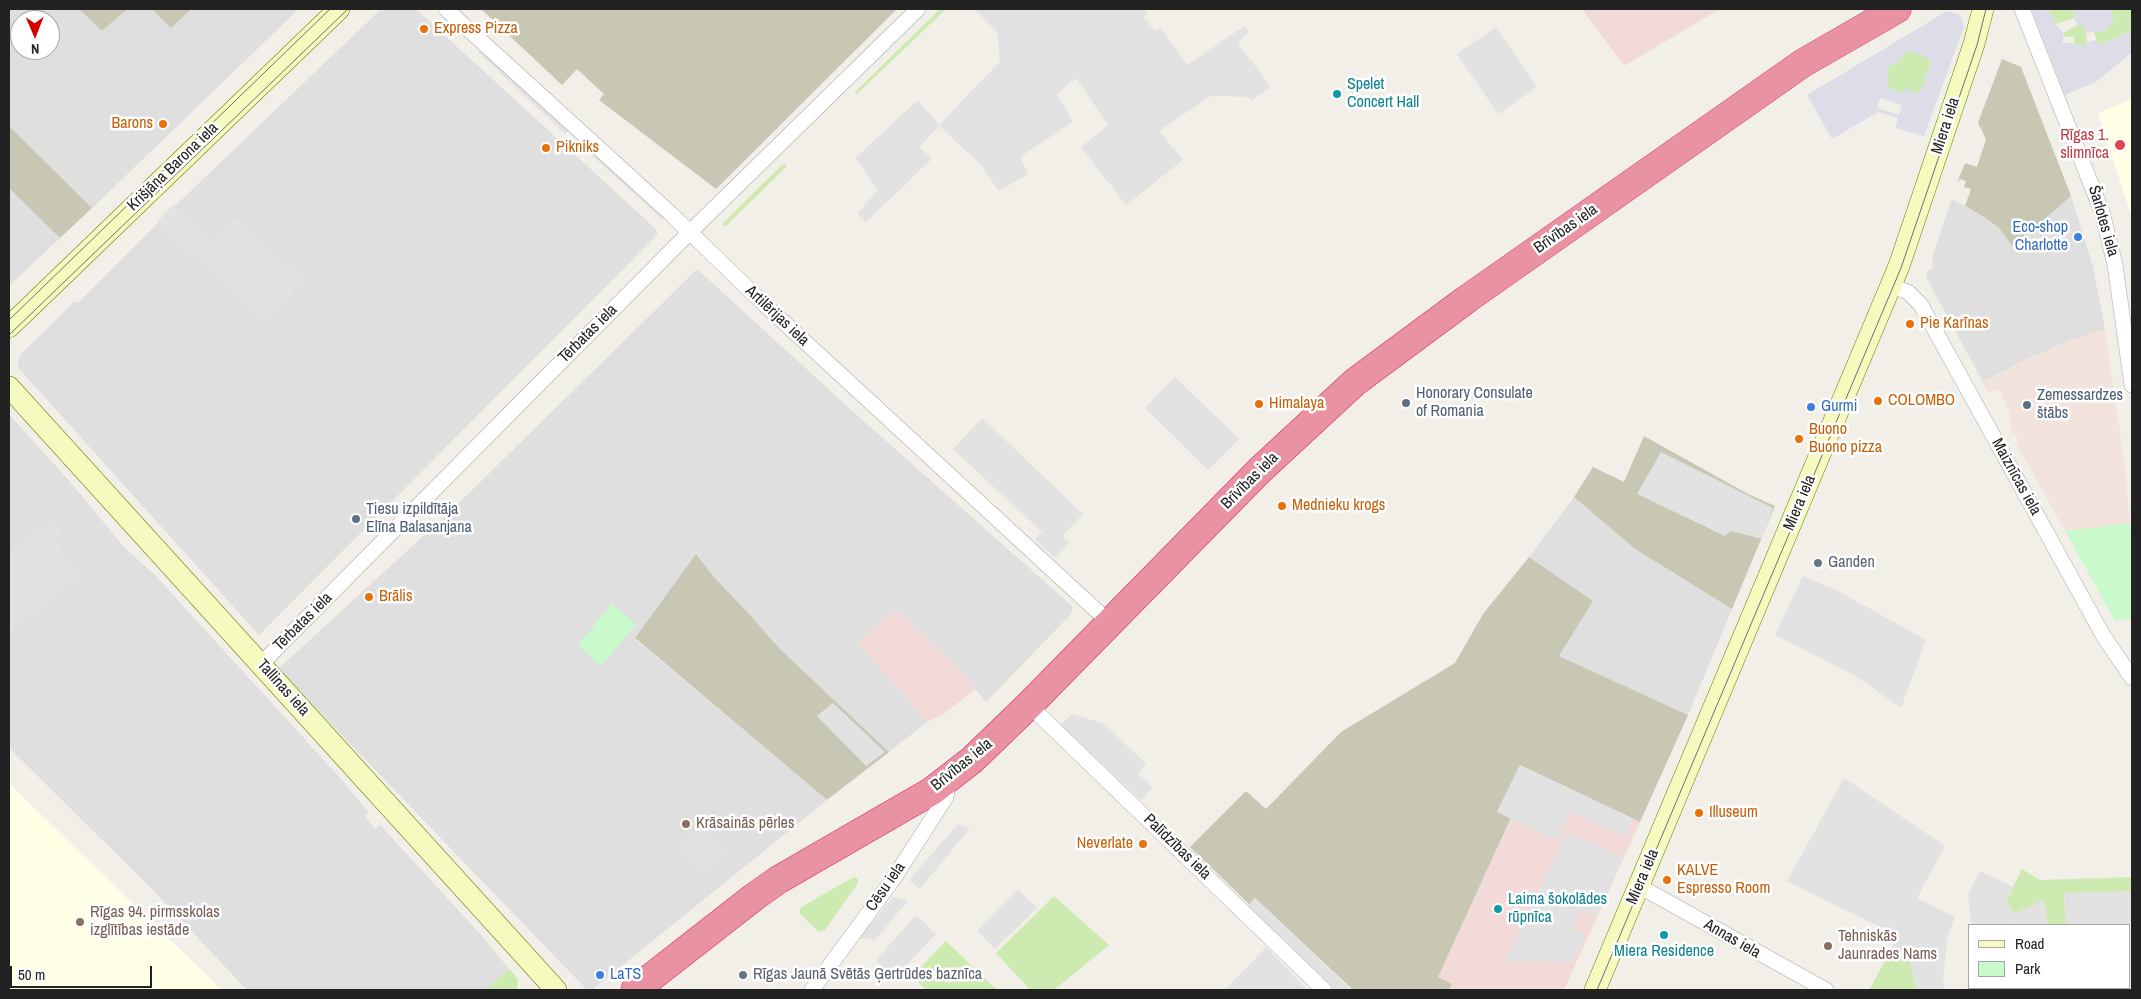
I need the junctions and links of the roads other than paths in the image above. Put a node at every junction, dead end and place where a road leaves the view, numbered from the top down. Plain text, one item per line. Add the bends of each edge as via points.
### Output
1 (339, 9) edge
2 (446, 9) edge
3 (918, 9) edge
4 (1897, 9) edge
5 (1983, 9) edge
6 (2022, 9) edge
7 (689, 232) junction
8 (1891, 286) junction
9 (9, 327) edge
10 (2132, 385) edge
11 (9, 387) edge
12 (1110, 623) junction
13 (262, 663) junction
14 (2132, 678) edge
15 (1029, 705) junction
16 (949, 779) junction
17 (1639, 886) junction
18 (556, 990) edge
19 (635, 990) edge
20 (812, 990) edge
21 (1324, 990) edge
22 (1595, 990) edge
23 (1826, 990) edge

1 - 9 street, Krišjāņa Barona iela
2 - 7 street, Artilērijas iela
3 - 7 street, Tērbatas iela
4 - 12 highway, Brīvības iela via 1795,68 1467,299 1355,382 1260,470
5 - 8 street, Miera iela
6 - 10 street, Šarlotes iela via 2102,212 2115,265
7 - 12 street, Artilērijas iela
7 - 13 street, Tērbatas iela
8 - 14 street, Maiznīcas iela via 1908,292 1921,305 2104,637
8 - 17 street, Miera iela
11 - 13 street, Tallinas iela
12 - 15 highway, Brīvības iela
13 - 18 street, Tallinas iela
15 - 16 highway, Brīvības iela
15 - 21 street, Palīdzības iela
16 - 19 highway, Brīvības iela via 778,880
16 - 20 street, Cēsu iela via 946,796 894,878
17 - 22 street, Miera iela
17 - 23 street, Annas iela

